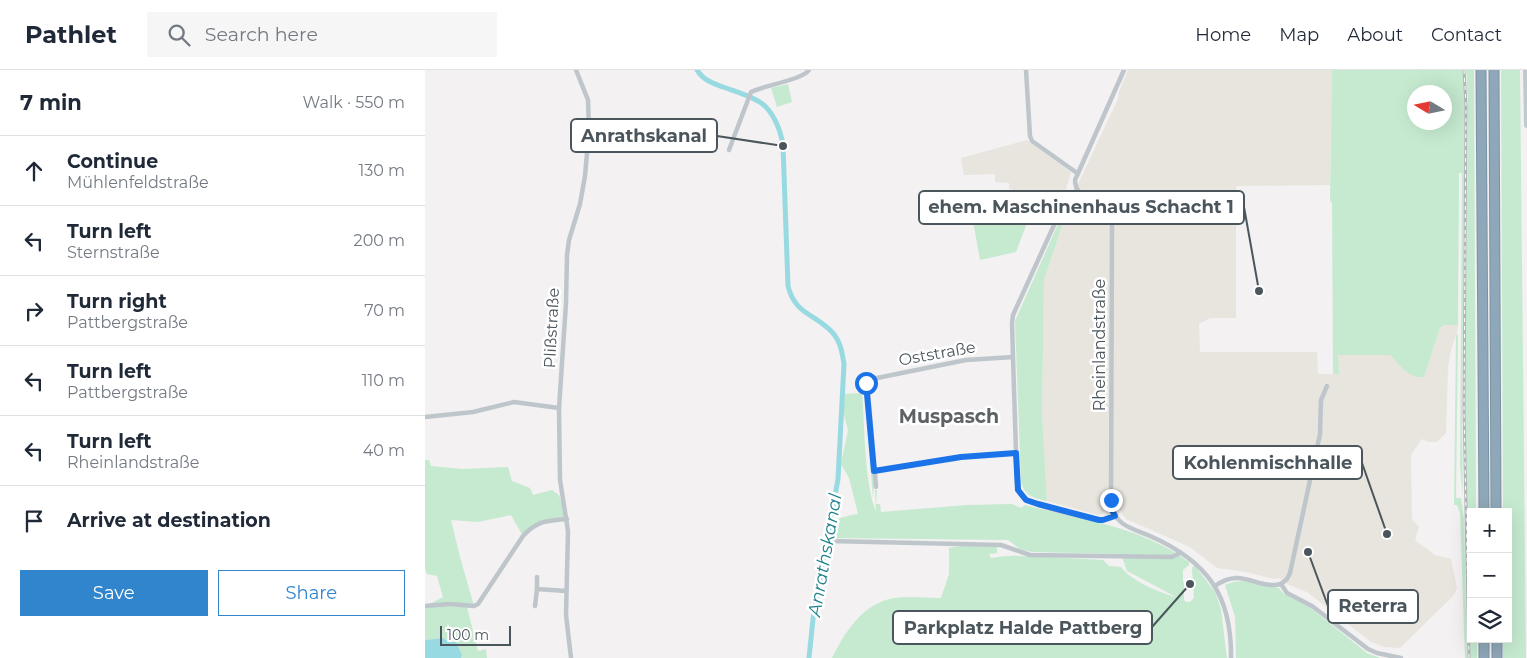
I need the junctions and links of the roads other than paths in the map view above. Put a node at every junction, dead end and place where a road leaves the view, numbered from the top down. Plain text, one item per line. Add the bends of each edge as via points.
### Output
1 (576, 70) edge
2 (809, 70) edge
3 (1026, 70) edge
4 (1124, 70) edge
5 (1481, 70) edge
6 (1493, 70) edge
7 (1526, 70) edge
8 (1527, 125) edge
9 (729, 150) dead end
10 (1077, 172) junction
11 (1077, 190) junction
12 (1013, 357) junction
13 (1327, 386) dead end
14 (559, 408) junction
15 (425, 417) edge
16 (1016, 453) junction
17 (874, 471) junction
18 (876, 487) dead end
19 (1484, 508) edge
20 (1496, 508) edge
21 (1115, 516) junction
22 (567, 520) junction
23 (830, 541) dead end
24 (1180, 553) junction
25 (537, 577) dead end
26 (1281, 584) junction
27 (1215, 586) junction
28 (537, 589) junction
29 (566, 591) junction
30 (425, 606) edge
31 (535, 606) dead end
32 (1484, 643) edge
33 (1497, 643) edge
34 (571, 658) edge
35 (1231, 658) edge
36 (1401, 658) edge
37 (1484, 658) edge
38 (1497, 658) edge

1 - 14 street, Plißstraße via 588,100 589,130 585,176 567,255
2 - 9 street via 803,76 752,91
3 - 10 street via 1032,141
4 - 10 street
5 - 19 highway
6 - 20 highway
7 - 8 main road
10 - 11 street
11 - 12 street via 1065,201 1013,315
11 - 21 street, Rheinlandstraße via 1107,215 1112,226 1111,508
12 - 16 street
12 - 17 street, Oststraße via 966,360 867,380
13 - 26 street via 1321,400 1319,434 1290,573
14 - 15 street via 514,402 473,412
14 - 22 street, Plißstraße via 559,475
16 - 17 street via 961,457
16 - 21 street via 1018,490 1026,500 1099,520
17 - 18 street
21 - 24 street via 1119,522
22 - 29 street, Plißstraße
22 - 30 street via 541,522 532,527 474,606
23 - 24 street via 1001,545 1030,555 1172,556
24 - 27 street via 1204,571
25 - 28 street
26 - 27 street via 1234,577
26 - 36 street via 1287,592 1312,606 1365,647
27 - 35 street via 1230,626
28 - 29 street
28 - 31 street
29 - 34 street, Plißstraße
32 - 37 highway
33 - 38 highway

